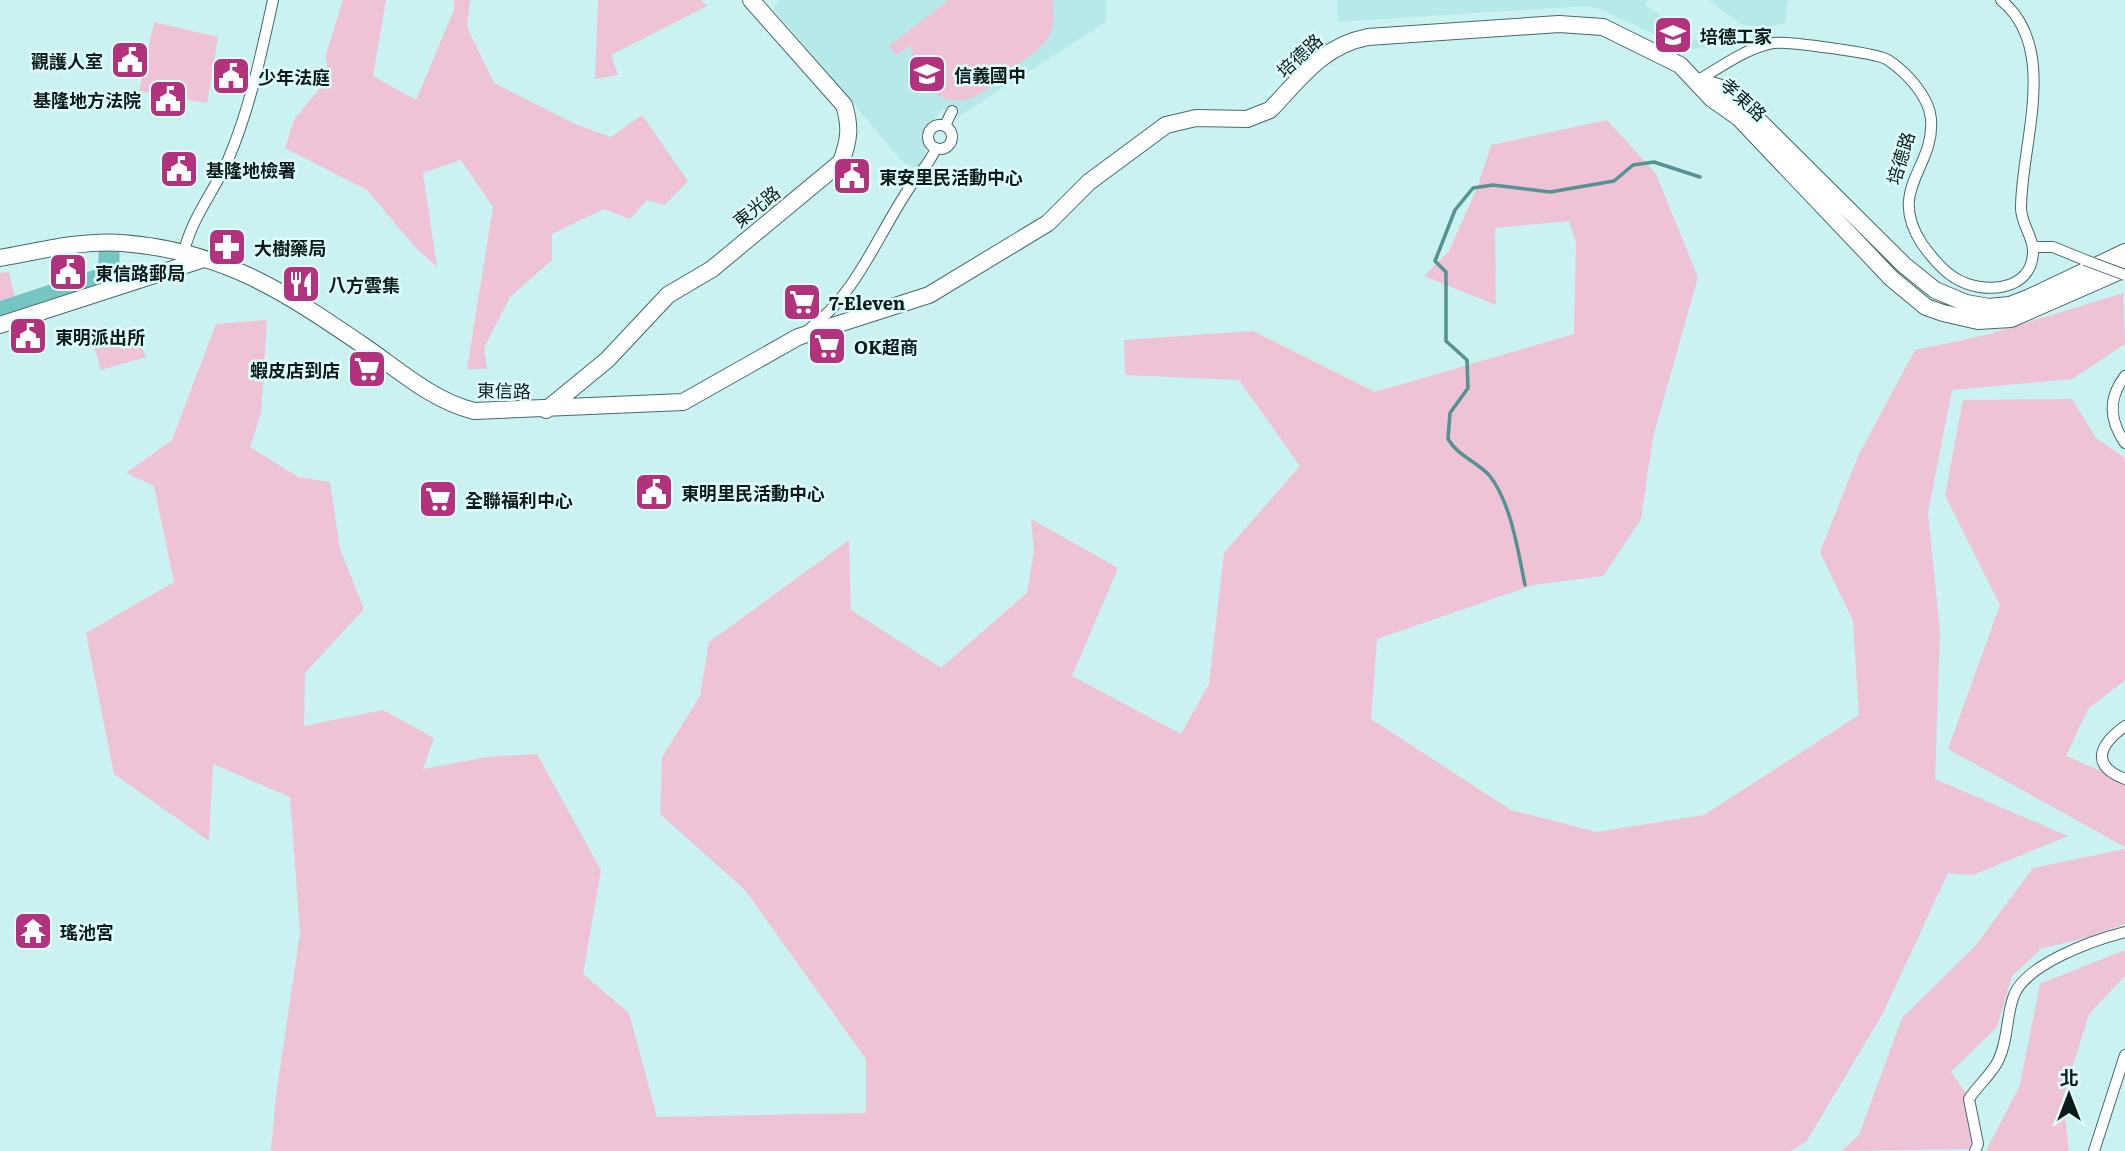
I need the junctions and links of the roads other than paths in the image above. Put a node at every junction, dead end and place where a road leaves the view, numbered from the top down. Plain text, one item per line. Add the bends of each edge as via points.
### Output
1 (273, 0) edge
2 (751, 0) edge
3 (2001, 0) edge
4 (1697, 81) junction
5 (952, 111) dead end
6 (945, 125) junction
7 (936, 148) junction
8 (2034, 247) junction
9 (2125, 252) edge
10 (0, 258) edge
11 (183, 260) junction
12 (2125, 269) edge
13 (2125, 275) edge
14 (0, 325) edge
15 (798, 337) junction
16 (2125, 376) edge
17 (547, 410) junction
18 (2125, 443) edge
19 (2125, 726) edge
20 (2125, 779) edge
21 (2125, 932) edge
22 (2125, 1055) edge
23 (1975, 1151) edge
24 (2094, 1151) edge

1 - 11 street via 248,107 227,161 190,230
2 - 17 main road, 東光路 via 844,105 850,124 841,162 712,269 668,295 607,360
3 - 8 street via 2020,24 2033,65 2021,216
4 - 8 street, 培德路 via 1737,57 1774,43 1886,59 1916,87 1931,119 1927,149 1908,201 1910,223 1924,246 1955,278 2001,289 2027,274
4 - 9 main road, 孝東路 via 1728,90 1904,265 1934,290 1956,299 1989,307 2010,305
4 - 12 main road, 孝東路 via 1712,99 1739,118 1891,278 1926,307 1978,321 2011,319
4 - 15 main road, 培德路 via 1680,65 1615,31 1590,24 1343,42 1326,52 1260,115 1177,121 1152,133 1089,182 1048,223 929,295
5 - 6 street
6 - 7 street via 951,141 947,147
6 - 7 street via 929,132
7 - 15 street, 東信路 via 859,275 819,321
8 - 13 street, bridge via 2053,247
10 - 11 main road via 82,244 121,243
11 - 14 main road
11 - 17 main road, 東信路 via 205,258 270,284 427,391 458,407
15 - 17 main road, 東信路 via 683,402
16 - 18 street via 2113,394 2112,407 2114,428
19 - 20 street via 2104,742 2102,752 2103,764
21 - 23 street via 2058,958 2020,981 1997,1065 1969,1099 1978,1144
22 - 24 street

